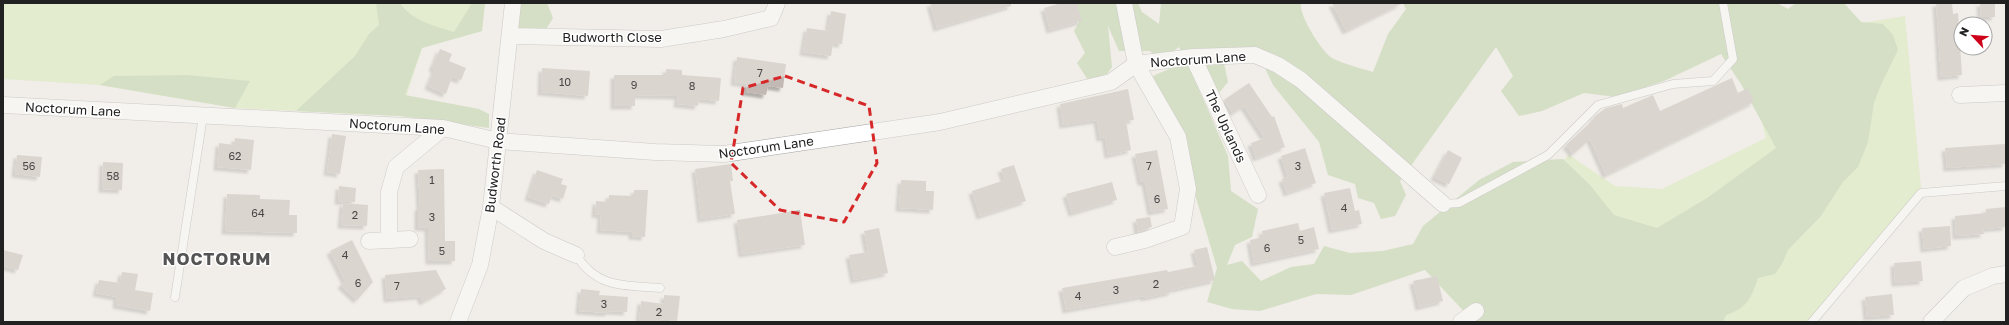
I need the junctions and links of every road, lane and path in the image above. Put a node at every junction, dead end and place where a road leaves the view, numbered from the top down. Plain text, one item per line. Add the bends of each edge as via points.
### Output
1 (513, 3) edge
2 (1124, 3) edge
3 (1723, 3) edge
4 (777, 5) edge
5 (511, 36) junction
6 (1193, 57) junction
7 (1136, 64) junction
8 (2006, 93) edge
9 (1960, 95) dead end
10 (3, 106) edge
11 (203, 116) junction
12 (443, 128) junction
13 (498, 141) junction
14 (2006, 186) edge
15 (1258, 195) dead end
16 (1443, 204) joint
17 (491, 206) junction
18 (410, 239) dead end
19 (389, 240) junction
20 (369, 241) dead end
21 (1115, 247) dead end
22 (576, 255) joint
23 (2006, 274) edge
24 (660, 288) dead end
25 (175, 297) dead end
26 (1476, 311) dead end
27 (458, 322) edge
28 (1461, 322) edge
29 (1812, 322) edge
30 (1931, 322) edge

1 - 5 street, Budworth Road
2 - 7 street
3 - 16 lane via 1733,59 1713,81 1673,84 1598,105 1548,155 1459,203
4 - 5 street, Budworth Close via 771,18 661,39
5 - 13 street, Budworth Road
6 - 7 street, Noctorum Lane
6 - 15 street, The Uplands
6 - 16 street, Noctorum Lane via 1254,56 1278,65 1301,80
7 - 13 street, Noctorum Lane via 1111,82 940,122 724,154
7 - 21 street via 1178,138 1188,189 1182,227
8 - 9 street
10 - 11 street, Noctorum Lane
11 - 12 street, Noctorum Lane
11 - 25 lane
12 - 13 street, Noctorum Lane
12 - 19 street via 396,167 389,192
13 - 17 street, Budworth Road
14 - 29 lane via 1921,193
17 - 22 street via 544,241
17 - 27 street, Budworth Road via 480,265
18 - 19 street
19 - 20 street
22 - 24 lane via 589,272 604,281
23 - 30 street via 1993,276 1964,288
26 - 28 street

